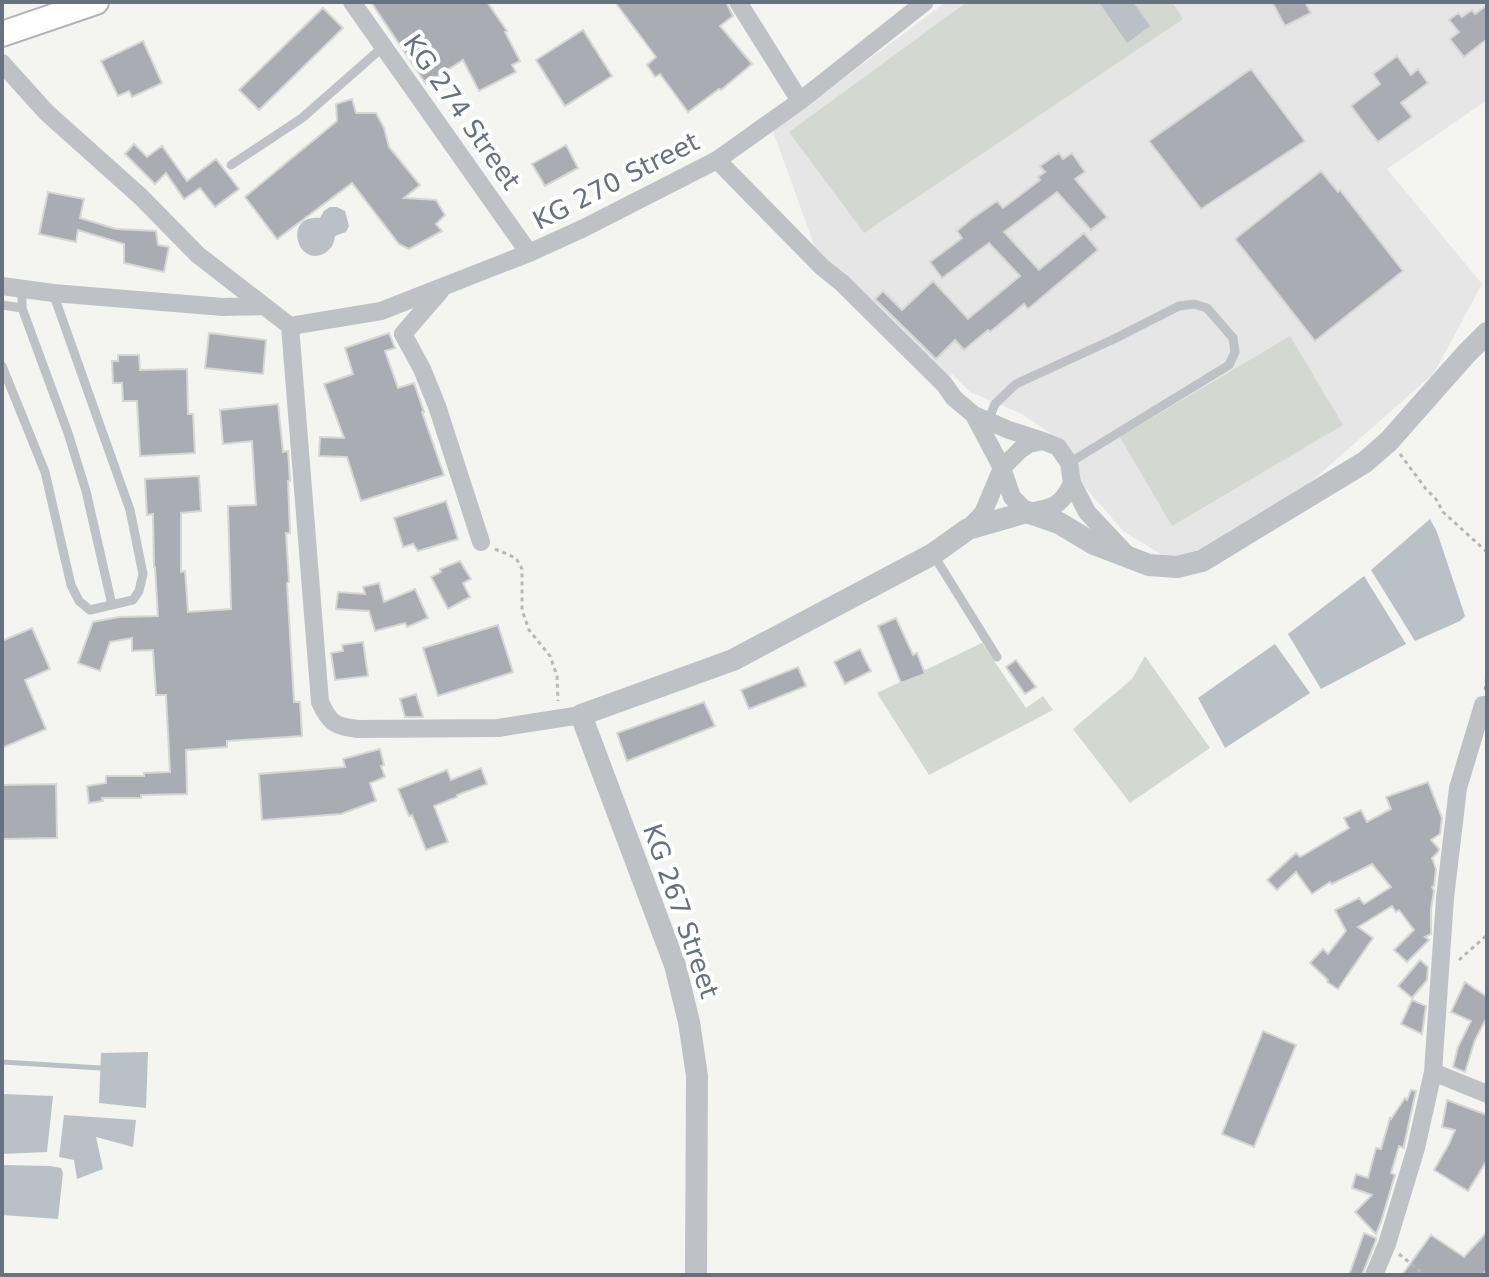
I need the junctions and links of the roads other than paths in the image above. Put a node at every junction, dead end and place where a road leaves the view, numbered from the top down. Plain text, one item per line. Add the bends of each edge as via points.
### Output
1 (96, 2) edge
2 (352, 2) edge
3 (738, 2) edge
4 (925, 2) edge
5 (2, 34) edge
6 (384, 46) junction
7 (2, 63) edge
8 (800, 101) junction
9 (717, 160) junction
10 (231, 165) dead end
11 (529, 253) junction
12 (2, 286) edge
13 (445, 286) junction
14 (53, 293) junction
15 (22, 298) junction
16 (2, 305) edge
17 (264, 306) junction
18 (290, 326) junction
19 (1487, 333) edge
20 (2, 366) edge
21 (981, 418) junction
22 (1043, 441) junction
23 (1069, 463) junction
24 (1002, 468) junction
25 (1072, 483) junction
26 (1027, 512) junction
27 (968, 529) junction
28 (481, 542) road end
29 (933, 554) junction
30 (1129, 557) junction
31 (112, 605) junction
32 (997, 657) dead end
33 (1485, 705) edge
34 (570, 717) junction
35 (1433, 1072) junction
36 (1487, 1094) edge
37 (696, 1275) edge
38 (1374, 1275) edge

1 - 5 main road
2 - 6 street, KG 274 Street
3 - 8 street
4 - 8 street, KG 270 Street
6 - 10 lane via 302,118
6 - 11 street, KG 274 Street
7 - 17 street via 46,112 198,255
8 - 9 street, KG 270 Street
9 - 11 street, KG 270 Street
9 - 21 street via 954,398
11 - 13 street, KG 270 Street
12 - 15 street
13 - 18 street, KG 270 Street via 381,311
13 - 28 street via 403,334 437,406
14 - 15 street
14 - 17 street
14 - 31 lane via 130,510 143,574 133,600
15 - 16 lane
15 - 31 lane via 86,491
17 - 18 street
18 - 34 street via 320,702 327,717 338,726 358,729 498,728
19 - 30 street via 1365,462 1202,561 1164,567
20 - 31 lane via 45,472 71,585 90,610
21 - 22 street
21 - 23 lane via 1016,384 1179,306 1207,308 1233,338 1235,352 1229,365
21 - 24 street
22 - 23 street via 1058,447
22 - 24 street via 1029,444
23 - 25 street
24 - 26 street via 1012,497
24 - 27 street via 983,513
25 - 26 street via 1064,499 1049,509
25 - 30 street via 1087,512
26 - 27 street
26 - 30 street
27 - 29 street
29 - 32 lane
29 - 34 street via 733,660
33 - 35 street via 1458,788
34 - 37 street, KG 267 Street via 675,965 689,1022 697,1076
35 - 36 street
35 - 38 street via 1416,1148

